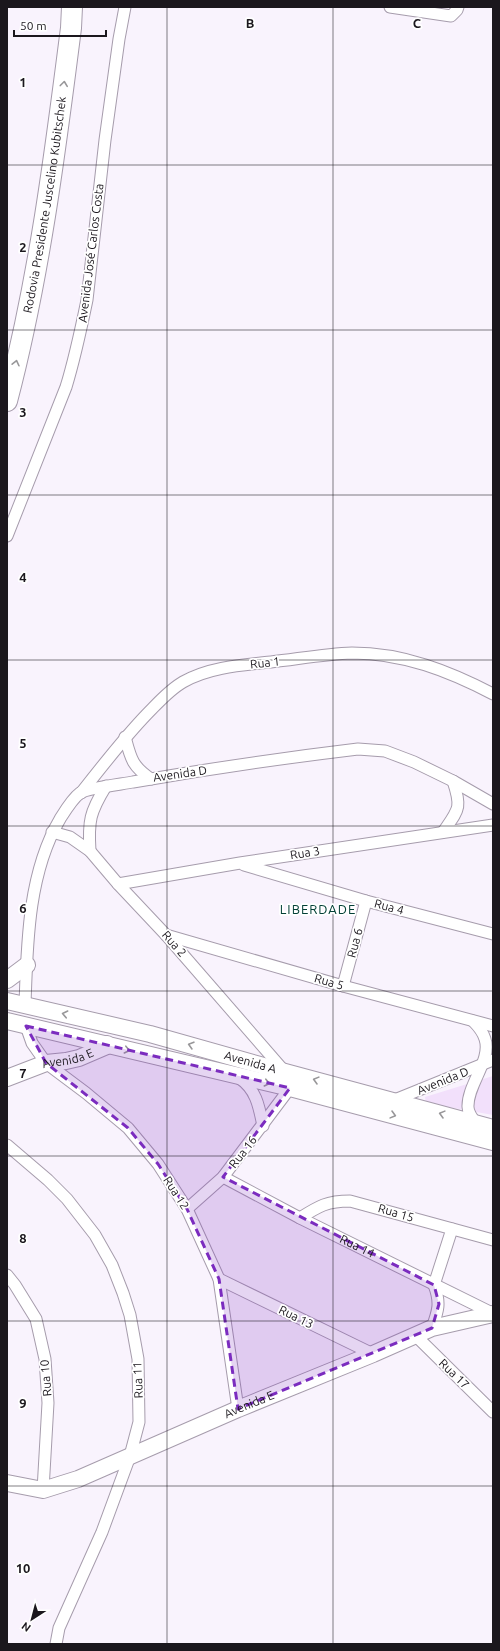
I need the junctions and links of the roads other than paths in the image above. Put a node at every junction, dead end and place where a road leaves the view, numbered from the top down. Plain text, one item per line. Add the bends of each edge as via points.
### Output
1 (67, 7) edge
2 (72, 7) edge
3 (125, 7) edge
4 (390, 7) edge
5 (458, 7) edge
6 (71, 28) junction
7 (7, 401) edge
8 (7, 536) edge
9 (493, 694) edge
10 (125, 737) junction
11 (151, 779) junction
12 (453, 781) junction
13 (106, 786) junction
14 (80, 793) junction
15 (493, 804) edge
16 (493, 825) edge
17 (52, 832) junction
18 (443, 832) junction
19 (90, 851) junction
20 (240, 863) junction
21 (118, 884) junction
22 (366, 901) junction
23 (493, 934) edge
24 (166, 935) junction
25 (27, 965) junction
26 (7, 980) edge
27 (343, 986) junction
28 (7, 1000) edge
29 (25, 1005) junction
30 (7, 1021) edge
31 (473, 1021) junction
32 (109, 1024) junction
33 (26, 1026) junction
34 (493, 1026) edge
35 (107, 1046) junction
36 (493, 1060) edge
37 (46, 1063) junction
38 (481, 1065) junction
39 (285, 1072) junction
40 (234, 1075) junction
41 (7, 1078) edge
42 (290, 1088) junction
43 (392, 1100) junction
44 (476, 1124) junction
45 (263, 1126) junction
46 (493, 1128) edge
47 (493, 1142) edge
48 (7, 1145) edge
49 (224, 1176) junction
50 (188, 1209) junction
51 (300, 1218) junction
52 (452, 1229) junction
53 (493, 1240) edge
54 (7, 1275) edge
55 (219, 1279) junction
56 (434, 1285) junction
57 (492, 1314) edge
58 (432, 1328) junction
59 (416, 1336) junction
60 (373, 1354) junction
61 (238, 1409) junction
62 (493, 1412) edge
63 (130, 1456) junction
64 (7, 1483) edge
65 (43, 1490) junction
66 (56, 1644) edge

1 - 6 highway
2 - 6 highway, Rodovia Presidente Juscelino Kubitschek
3 - 8 street, Avenida José Carlos Costa via 107,124 87,300 74,362
4 - 5 street via 451,16
7 -> 6 highway, Rodovia Presidente Juscelino Kubitschek via 23,337 44,228
9 - 10 street, Rua 1 via 449,672 415,661 380,655 351,653 243,665 204,673 183,682 158,702
10 - 11 street via 131,758 139,770
10 - 14 street, Rua 1
11 - 12 street, Avenida D via 358,749 385,752 414,762
11 - 13 street, Avenida D
12 - 15 street, Avenida D
12 - 18 street via 459,806 456,815
13 - 14 street, Avenida D
13 - 19 street via 94,806 88,828
14 - 17 street via 65,810
16 - 18 street, Rua 3
17 - 19 street, Rua 2 via 70,837
17 - 25 street via 40,865 30,924
18 - 20 street, Rua 3
19 - 21 street, Rua 2
20 - 21 street, Rua 3
20 - 22 street, Rua 4
21 - 24 street, Rua 2
22 - 23 street, Rua 4
22 - 27 street, Rua 6
24 - 27 street, Rua 5
24 - 39 street, Rua 2
25 - 26 street
25 - 29 street
27 - 31 street, Rua 5
28 - 29 street, Avenida A
32 -> 29 street, Avenida A
30 - 33 street, Avenida A
31 - 34 street, Rua 5
31 - 38 street via 485,1038 487,1047
32 - 35 street, Avenida E
39 -> 32 street, Avenida A
33 - 35 street, Avenida A
33 - 37 street, Rua 12 via 32,1043
35 - 37 street, Avenida E via 79,1058
35 -> 40 street, Avenida A
36 - 38 street, Avenida D
37 - 41 street, Avenida E
37 - 50 street, Rua 12 via 128,1128 158,1164
38 - 43 street, Avenida D
38 - 44 street via 468,1106
43 -> 39 street, Avenida A
40 -> 42 street, Avenida A
40 - 45 street via 246,1083 255,1095
42 - 45 street, Rua 16
42 -> 47 street, Avenida A
44 -> 43 street, Avenida A
44 - 46 street, Avenida A
45 - 49 street, Rua 16
48 - 63 street, Rua 11 via 67,1199 95,1235 112,1265 130,1315 138,1359 139,1422
49 - 50 street, Rua 16
49 - 51 street, Rua 14
50 - 55 street, Rua 12
51 - 52 street, Rua 15 via 335,1201 350,1201
51 - 56 street, Rua 14
52 - 53 street, Rua 15
52 - 56 street
54 - 65 street, Rua 10 via 36,1319 45,1359 48,1403
55 - 60 street, Rua 13
55 - 61 street, Rua 12
56 - 57 street, Rua 14
56 - 58 street via 439,1304
57 - 58 street, Avenida E
58 - 59 street, Avenida E
59 - 60 street, Avenida E
59 - 62 street, Rua 17
60 - 61 street, Avenida E
61 - 63 street, Avenida E
63 - 65 street, Avenida E via 78,1479
63 - 66 street, Rua 11 via 102,1532 59,1628
64 - 65 street, Avenida E

